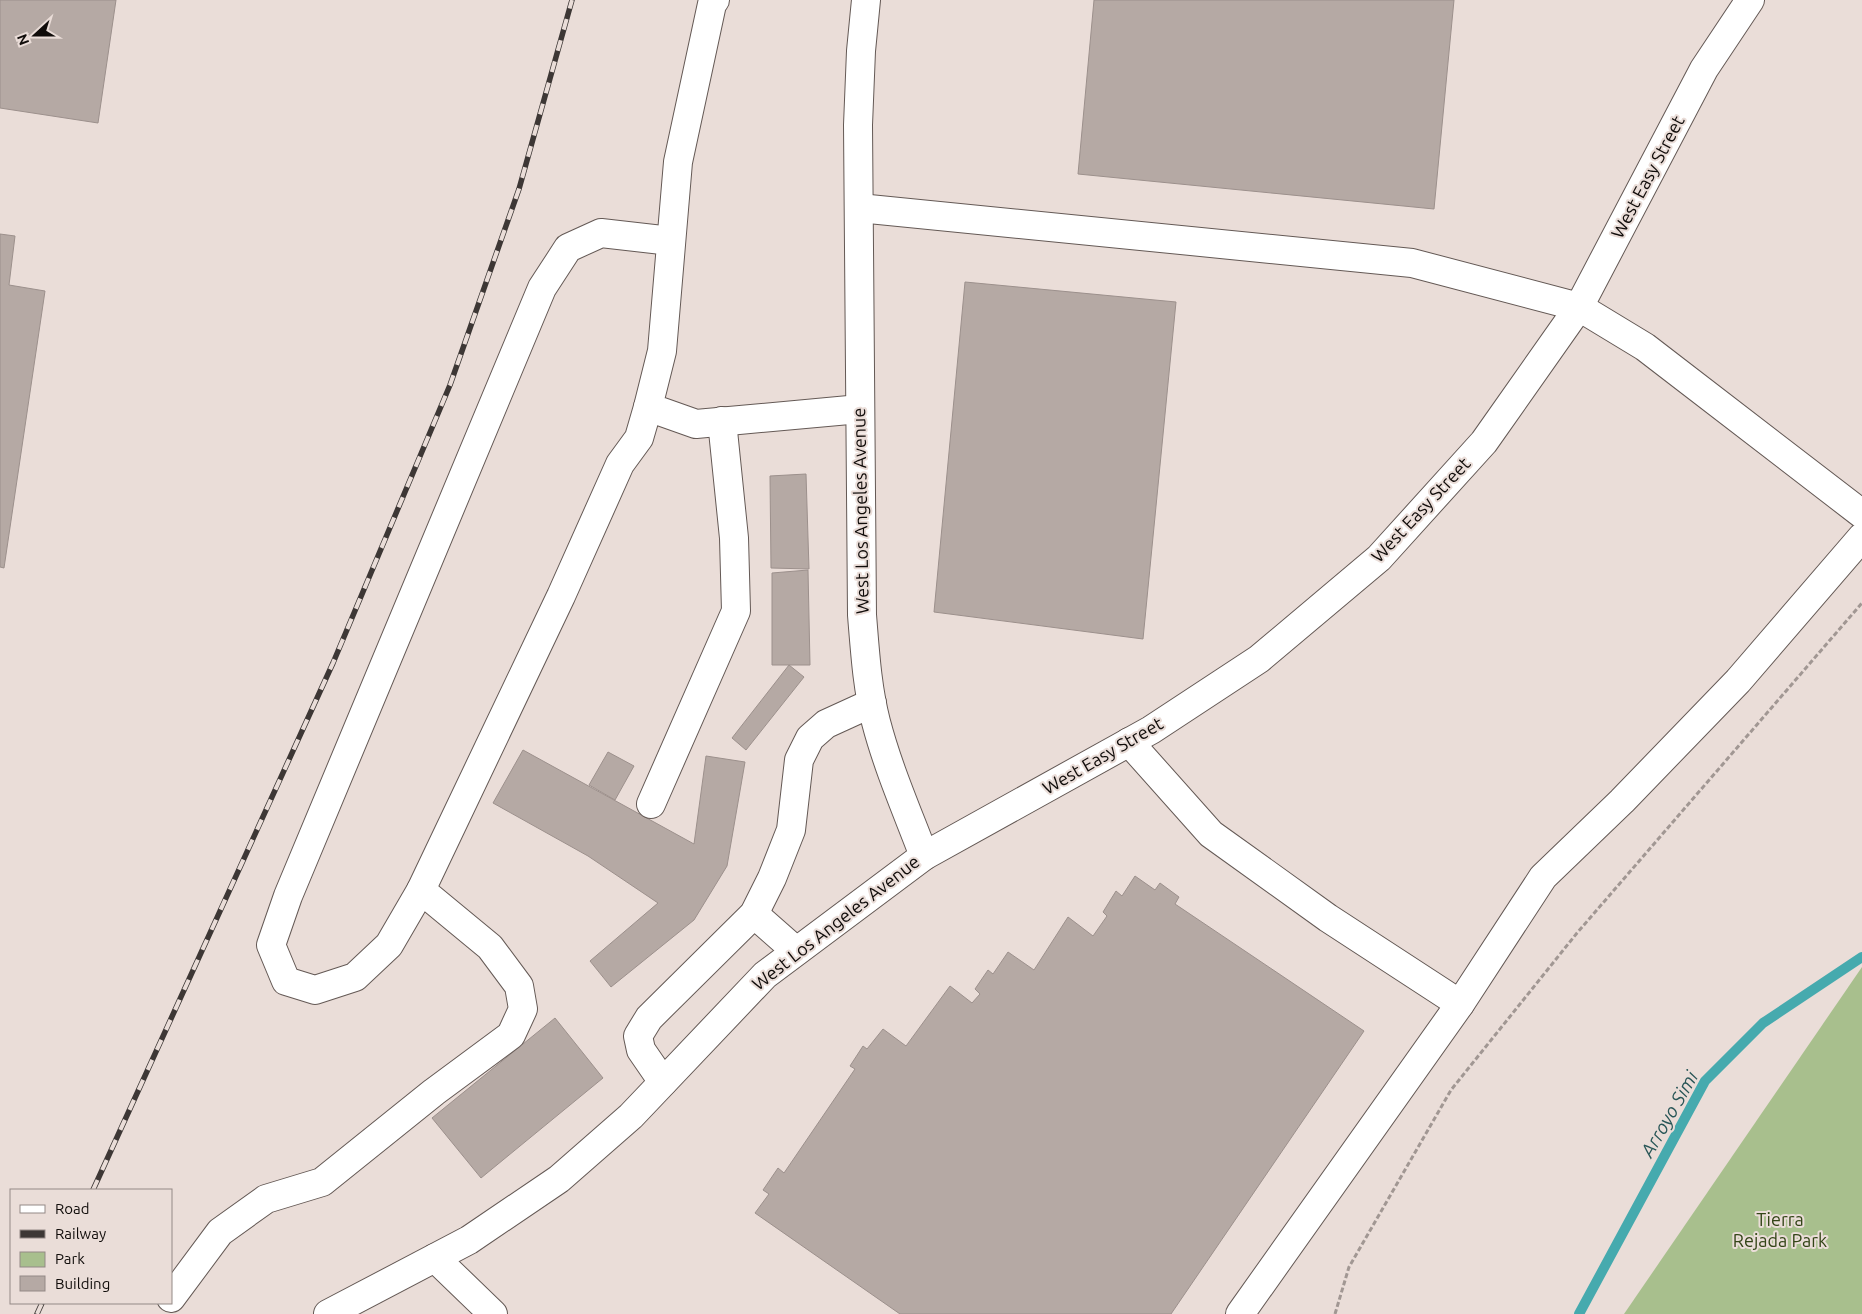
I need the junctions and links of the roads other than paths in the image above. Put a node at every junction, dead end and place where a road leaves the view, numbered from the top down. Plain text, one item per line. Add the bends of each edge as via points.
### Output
1 (715, 0) edge
2 (866, 0) edge
3 (1750, 0) edge
4 (859, 208) junction
5 (670, 241) junction
6 (1580, 307) junction
7 (648, 407) junction
8 (860, 408) junction
9 (722, 421) junction
10 (1862, 514) edge
11 (1862, 537) edge
12 (872, 703) junction
13 (1129, 742) junction
14 (651, 804) dead end
15 (924, 856) junction
16 (421, 890) junction
17 (754, 914) junction
18 (796, 951) junction
19 (1460, 1004) junction
20 (663, 1082) junction
21 (436, 1258) junction
22 (172, 1297) edge
23 (167, 1304) edge
24 (159, 1314) edge
25 (328, 1314) edge
26 (493, 1314) edge
27 (1240, 1314) edge

1 - 5 street via 678,162
2 - 4 street, West Los Angeles Avenue via 861,51
3 - 6 street, West Easy Street via 1704,69
4 - 6 street via 1412,263
4 - 8 street, West Los Angeles Avenue
5 - 7 street via 662,351
5 - 16 street via 601,233 568,248 542,288 282,913 271,945 286,981 315,990 355,977 389,945
6 - 10 street via 1645,347
6 - 13 street, West Easy Street via 1484,442 1379,558 1259,659
7 - 9 street via 696,424
7 - 16 street via 639,438 620,464
8 - 9 street
8 - 12 street, West Los Angeles Avenue via 862,615
9 - 14 street via 734,538 736,610
11 - 19 street via 1738,681 1543,878
12 - 15 street, West Los Angeles Avenue via 887,762
12 - 17 street via 826,724 810,738 799,760 791,830
13 - 15 street, West Easy Street
13 - 19 street via 1211,834 1328,918
15 - 18 street, West Los Angeles Avenue
16 - 22 street via 490,947 519,986 523,1009 511,1035 322,1182 266,1198 220,1232
17 - 18 street
17 - 20 street via 649,1018 638,1036 641,1050
18 - 20 street, West Los Angeles Avenue via 765,975
19 - 27 street
20 - 21 street, West Los Angeles Avenue via 631,1116 559,1179 469,1240
21 - 25 street, West Los Angeles Avenue
21 - 26 street
23 - 24 street

